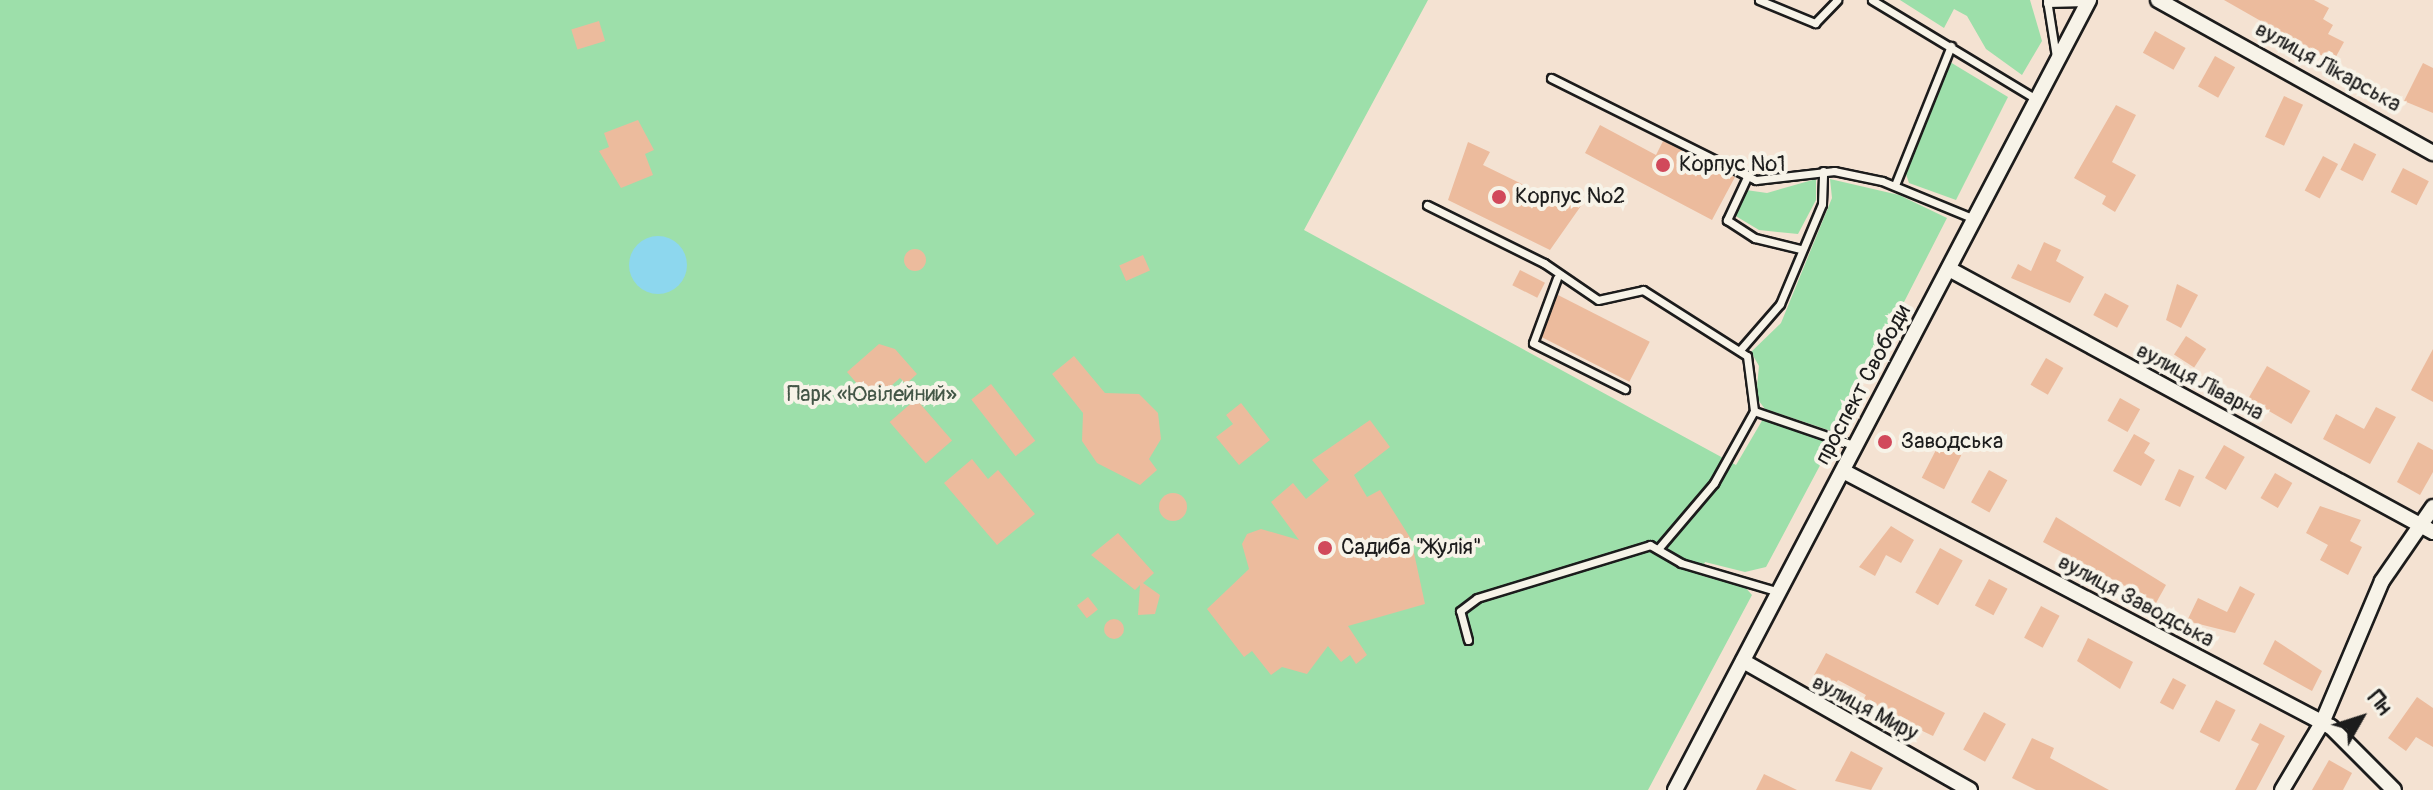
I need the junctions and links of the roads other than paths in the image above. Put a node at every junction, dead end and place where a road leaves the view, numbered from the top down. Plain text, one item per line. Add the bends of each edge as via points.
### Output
1 (1759, 0) edge
2 (1837, 0) edge
3 (1872, 0) edge
4 (2158, 0) edge
5 (2089, 1) edge
6 (2047, 2) edge
7 (1951, 46) junction
8 (2056, 62) junction
9 (1551, 78) dead end
10 (2036, 99) junction
11 (2433, 153) edge
12 (1823, 171) junction
13 (1748, 175) junction
14 (1895, 185) junction
15 (1427, 205) dead end
16 (1974, 219) junction
17 (1800, 249) junction
18 (1949, 269) junction
19 (1557, 278) junction
20 (1740, 350) junction
21 (1625, 389) dead end
22 (1754, 411) junction
23 (1856, 446) junction
24 (1843, 471) junction
25 (2433, 507) edge
26 (2418, 525) junction
27 (2433, 532) edge
28 (1658, 549) junction
29 (1779, 592) junction
30 (1468, 640) dead end
31 (1743, 661) junction
32 (2322, 723) junction
33 (1675, 790) edge
34 (1970, 790) edge
35 (2282, 790) edge
36 (2394, 790) edge

1 - 2 lane via 1815,23
3 - 7 lane
4 - 11 street, вулиця Лікарська
5 - 6 lane
5 - 8 street, проспект Свободи
6 - 8 lane
7 - 10 lane
7 - 14 lane
8 - 10 street, проспект Свободи
9 - 13 lane
10 - 16 street, проспект Свободи
12 - 13 lane via 1770,181
12 - 14 lane
12 - 17 lane via 1822,204
13 - 17 lane via 1727,220 1755,238
14 - 16 lane
15 - 19 lane via 1544,263
16 - 18 street, проспект Свободи
17 - 20 lane via 1780,304
18 - 23 street, проспект Свободи
18 - 26 street, вулиця Ліварна
19 - 20 lane via 1598,300 1640,289
19 - 21 lane via 1533,343
20 - 22 lane via 1753,371
22 - 23 lane
22 - 28 lane via 1714,483
23 - 24 street, проспект Свободи
24 - 29 street, проспект Свободи
24 - 32 street, вулиця Заводська
25 - 26 street
26 - 27 street, вулиця Ліварна
26 - 32 street via 2365,614
28 - 29 lane via 1681,563
28 - 30 lane via 1650,545 1477,598 1460,611
29 - 31 street, проспект Свободи
31 - 33 street, проспект Свободи
31 - 34 street, вулиця Миру
32 - 35 street
32 - 36 street, вулиця Заводська

